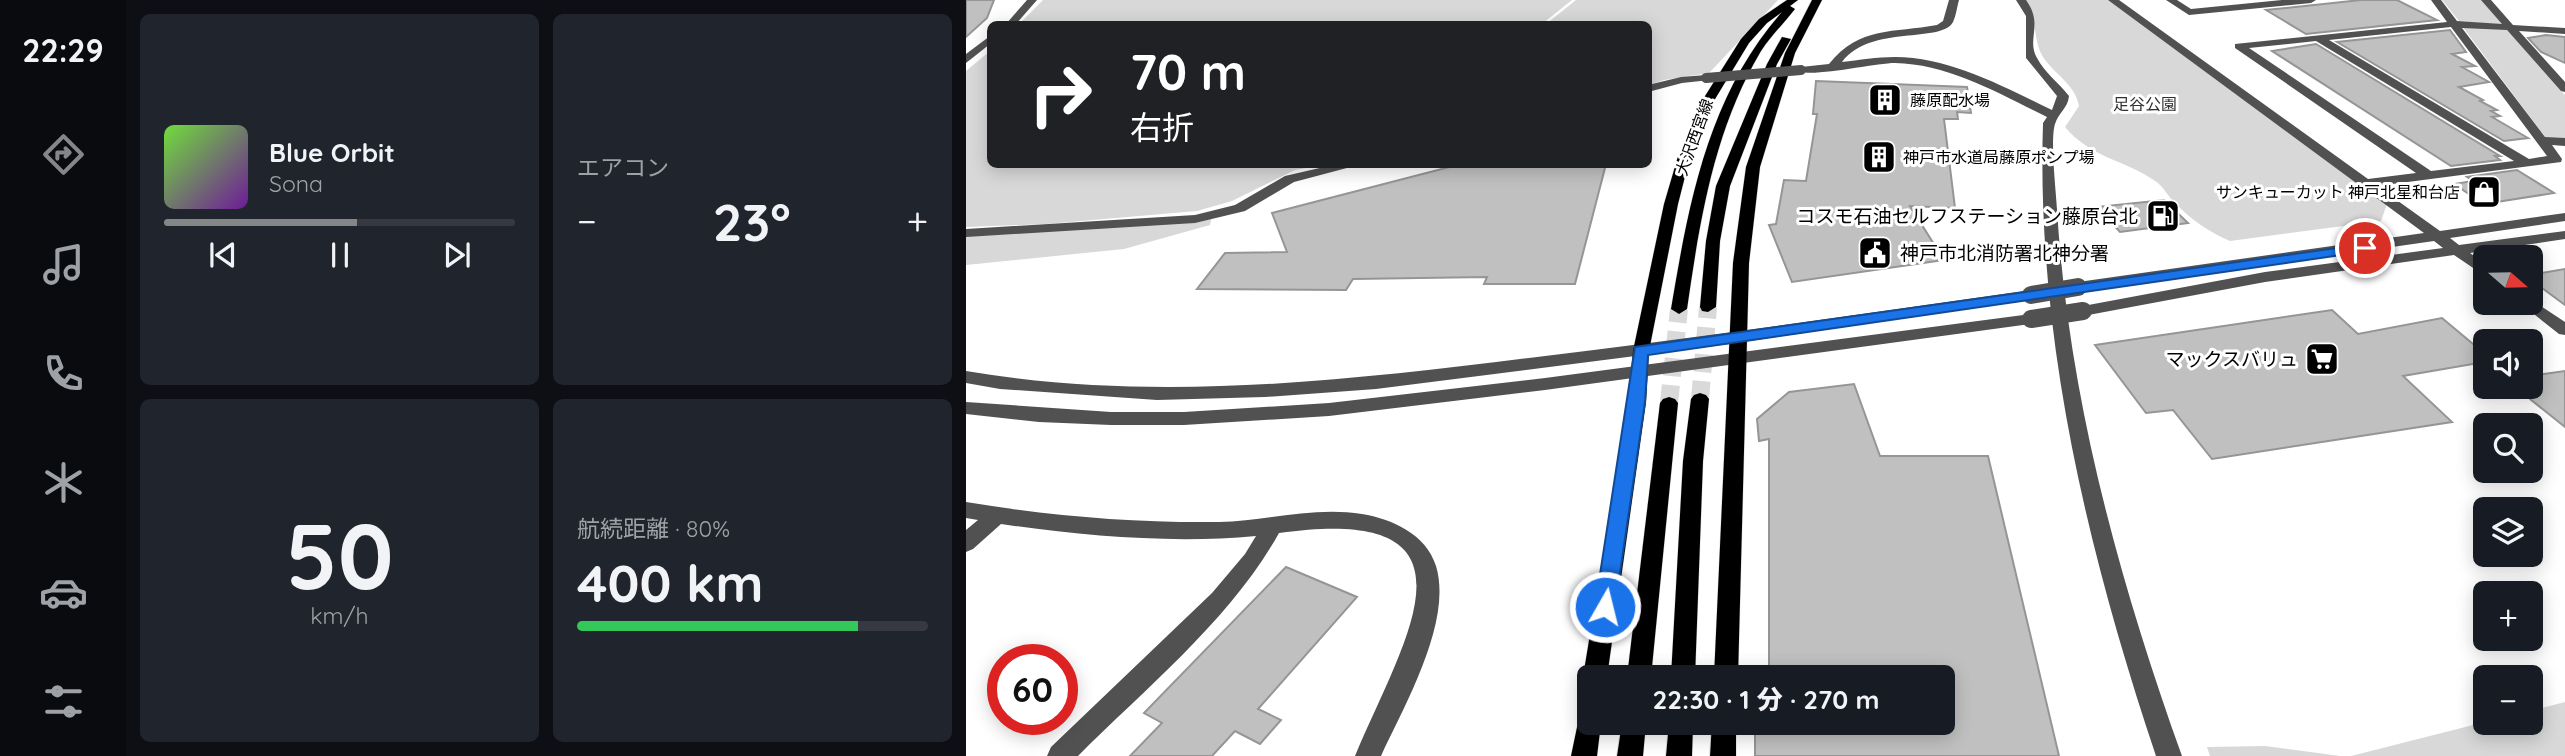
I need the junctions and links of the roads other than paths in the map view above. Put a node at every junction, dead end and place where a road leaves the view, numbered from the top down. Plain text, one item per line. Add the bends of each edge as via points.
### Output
1 (1032, 0) edge
2 (1795, 0) edge
3 (1816, 0) edge
4 (1954, 0) edge
5 (2021, 0) edge
6 (2113, 0) edge
7 (2171, 0) edge
8 (2311, 0) edge
9 (2436, 0) edge
10 (2502, 0) edge
11 (2487, 1) edge
12 (2259, 2) edge
13 (1014, 21) edge
14 (2455, 24) junction
15 (2510, 27) junction
16 (2565, 31) edge
17 (2318, 38) junction
18 (987, 42) edge
19 (966, 60) edge
20 (1831, 69) junction
21 (1652, 88) edge
22 (2565, 89) edge
23 (2054, 116) junction
24 (2542, 140) junction
25 (2565, 142) edge
26 (2527, 163) junction
27 (1337, 168) edge
28 (2429, 176) junction
29 (2364, 184) junction
30 (2565, 217) edge
31 (966, 233) edge
32 (2436, 235) junction
33 (2565, 235) edge
34 (2457, 251) junction
35 (2473, 262) edge
36 (1708, 306) tunnel mouth
37 (1679, 309) tunnel mouth
38 (2543, 314) edge
39 (2565, 330) edge
40 (1739, 338) junction
41 (1641, 351) junction
42 (1738, 359) junction
43 (1637, 373) junction
44 (966, 377) edge
45 (1700, 399) tunnel mouth
46 (1670, 403) tunnel mouth
47 (966, 408) edge
48 (966, 510) edge
49 (996, 516) junction
50 (1273, 525) junction
51 (966, 543) edge
52 (1597, 665) edge
53 (1640, 665) edge
54 (1684, 665) edge
55 (1726, 665) edge
56 (1587, 735) edge
57 (1633, 735) edge
58 (1680, 735) edge
59 (1724, 735) edge
60 (1060, 756) edge
61 (1368, 756) edge
62 (1584, 756) edge
63 (1630, 756) edge
64 (1679, 756) edge
65 (1723, 756) edge
66 (2169, 756) edge

1 - 13 street
2 - 37 main road, 大沢西宮線 via 1757,50 1711,149 1696,200
2 - 41 main road via 1769,16 1745,41 1706,104 1671,204
3 - 36 main road via 1772,64 1723,186
3 - 40 main road via 1790,53 1753,167 1741,263
4 - 20 street via 1948,22 1940,28 1870,36 1854,44
5 - 23 street via 2033,20 2031,58 2063,96
6 - 29 street
7 - 12 street via 2189,12
8 - 12 street
9 - 14 street
10 - 11 street
11 - 15 street
14 - 15 street
14 - 17 street
14 - 24 street
15 - 16 street
15 - 22 street
17 - 26 street
17 - 28 street via 2239,46
18 - 19 street
20 - 21 street, bridge via 1681,80
20 - 23 street via 1915,62 1994,88
23 - 66 street via 2049,123 2048,171 2063,346 2080,438 2132,649
24 - 25 street
24 - 26 street via 2556,159
26 - 28 street
27 - 31 street via 1290,178 1240,208 1195,219
28 - 29 street
29 - 32 street
30 - 32 street
32 - 34 street
32 - 40 street, bridge
33 - 34 street
34 - 35 street
34 - 42 street, bridge via 2266,277 2031,319
38 - 39 street
40 - 41 street
40 - 42 main road
41 - 43 main road
41 - 44 street via 1376,383 1265,391 1117,392
42 - 43 street
42 - 55 main road
43 - 47 street via 1259,417 1094,417
43 - 52 main road via 1637,402
45 - 54 main road
46 - 53 main road
48 - 49 street
49 - 50 street via 1151,530
49 - 51 street
50 - 60 street via 1253,560 1220,600
50 - 61 street via 1335,520 1370,524 1414,545 1425,565 1428,611
56 - 62 main road
57 - 63 main road
58 - 64 main road
59 - 65 main road

